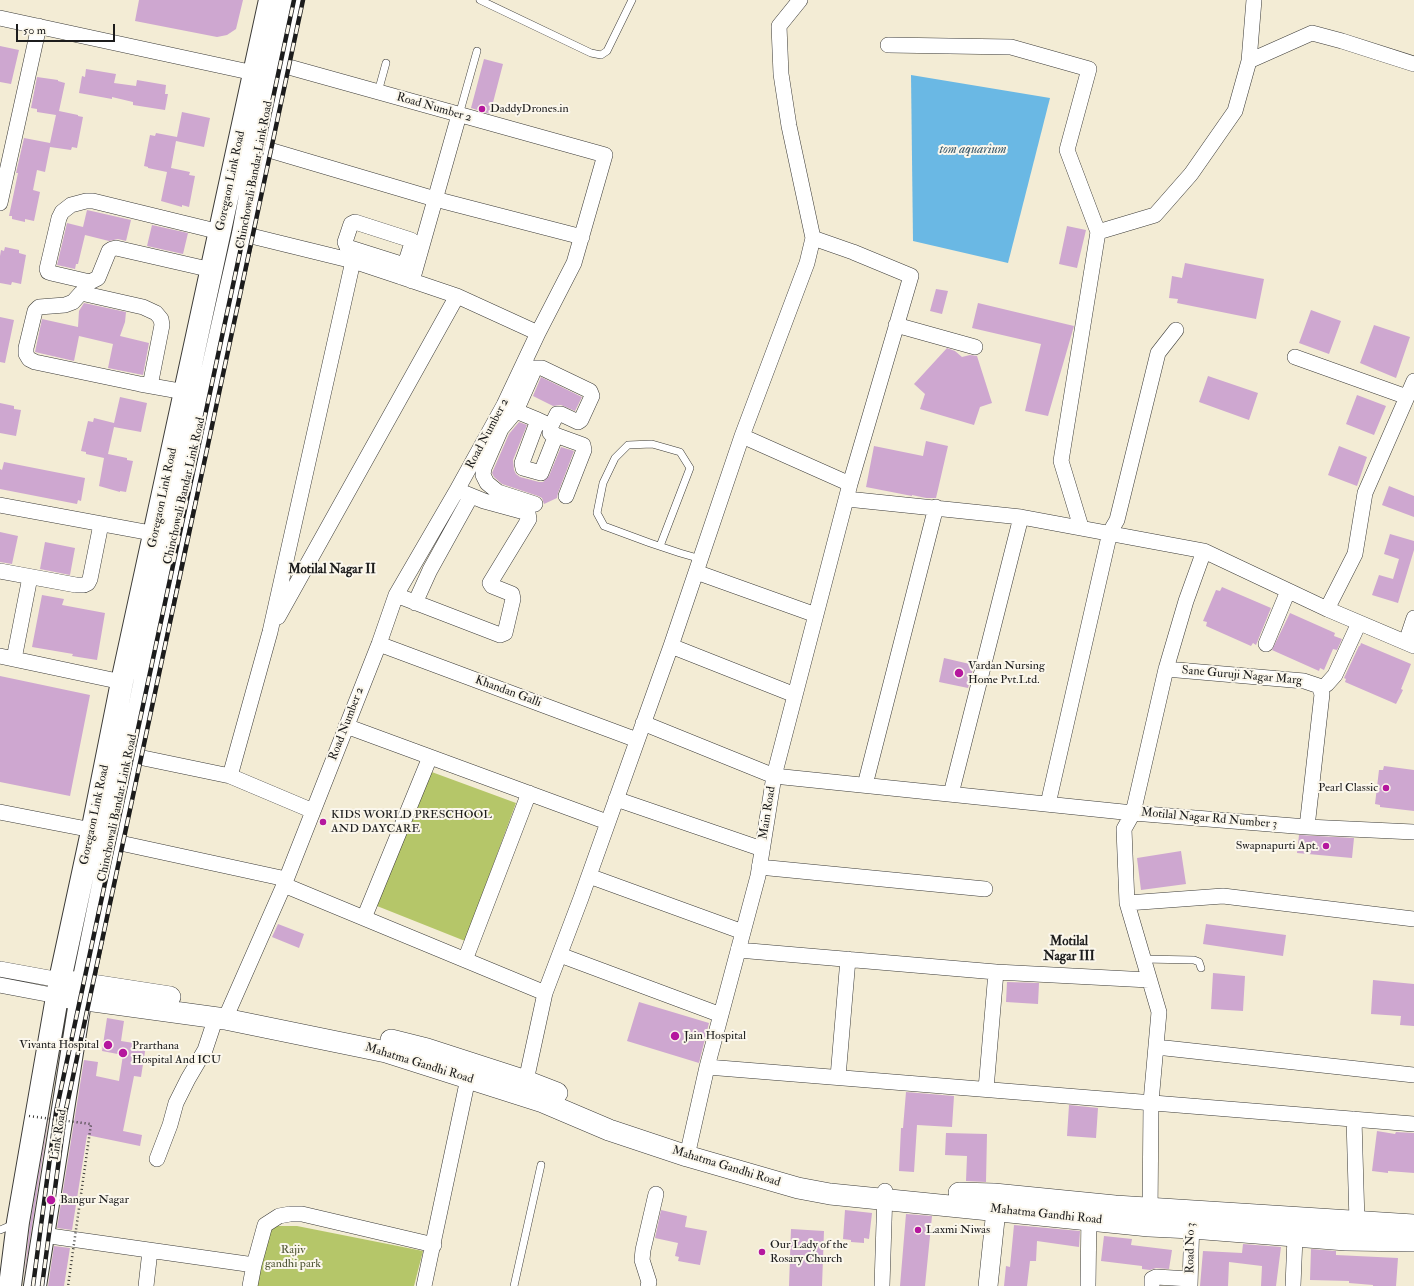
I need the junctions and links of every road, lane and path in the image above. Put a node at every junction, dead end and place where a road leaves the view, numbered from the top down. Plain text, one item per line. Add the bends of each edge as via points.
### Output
1 (270, 0) edge
2 (290, 0) edge
3 (480, 0) edge
4 (632, 0) edge
5 (800, 0) edge
6 (1254, 0) edge
7 (0, 18) edge
8 (39, 26) junction
9 (888, 45) dead end
10 (477, 51) dead end
11 (1249, 61) junction
12 (386, 63) dead end
13 (278, 64) junction
14 (1414, 64) edge
15 (254, 73) junction
16 (378, 92) junction
17 (459, 115) junction
18 (259, 148) junction
19 (435, 200) junction
20 (0, 203) edge
21 (220, 232) junction
22 (1098, 232) junction
23 (243, 234) junction
24 (582, 237) junction
25 (813, 238) junction
26 (353, 261) junction
27 (212, 270) junction
28 (406, 274) junction
29 (457, 296) junction
30 (896, 325) junction
31 (1176, 330) dead end
32 (538, 333) junction
33 (975, 347) dead end
34 (1295, 357) dead end
35 (1414, 381) edge
36 (150, 386) junction
37 (186, 392) junction
38 (1407, 397) junction
39 (510, 408) junction
40 (548, 427) junction
41 (742, 436) junction
42 (850, 484) junction
43 (464, 493) junction
44 (566, 496) dead end
45 (847, 499) junction
46 (535, 504) dead end
47 (0, 505) edge
48 (936, 507) junction
49 (1021, 516) junction
50 (101, 524) junction
51 (1081, 527) junction
52 (1110, 532) junction
53 (164, 536) junction
54 (660, 546) junction
55 (1204, 551) junction
56 (698, 565) junction
57 (0, 571) edge
58 (30, 577) junction
59 (1288, 591) junction
60 (396, 595) junction
61 (415, 602) junction
62 (1327, 609) junction
63 (816, 615) junction
64 (1414, 618) edge
65 (1359, 623) junction
66 (270, 632) junction
67 (379, 644) junction
68 (1266, 644) dead end
69 (1410, 644) edge
70 (671, 646) junction
71 (7, 658) edge
72 (1166, 669) junction
73 (122, 682) junction
74 (1320, 689) junction
75 (795, 695) junction
76 (643, 723) junction
77 (346, 726) junction
78 (637, 740) junction
79 (129, 755) junction
80 (430, 757) junction
81 (230, 776) junction
82 (774, 776) junction
83 (865, 786) junction
84 (529, 793) junction
85 (951, 794) junction
86 (616, 799) junction
87 (1048, 804) junction
88 (313, 811) junction
89 (0, 812) edge
90 (1133, 813) junction
91 (607, 822) junction
92 (1307, 827) junction
93 (92, 830) junction
94 (1414, 832) edge
95 (111, 841) junction
96 (762, 849) junction
97 (760, 867) junction
98 (589, 876) junction
99 (285, 882) junction
100 (986, 889) dead end
101 (1127, 903) junction
102 (364, 918) junction
103 (1414, 919) edge
104 (743, 932) junction
105 (738, 950) junction
106 (560, 955) junction
107 (848, 959) junction
108 (1143, 959) junction
109 (465, 960) junction
110 (1200, 968) dead end
111 (0, 969) edge
112 (996, 972) junction
113 (1149, 980) junction
114 (0, 985) edge
115 (58, 988) junction
116 (82, 991) junction
117 (545, 993) junction
118 (224, 1014) junction
119 (721, 1015) junction
120 (1156, 1047) junction
121 (707, 1067) junction
122 (469, 1071) junction
123 (1414, 1075) edge
124 (838, 1077) junction
125 (524, 1088) junction
126 (986, 1089) junction
127 (1150, 1102) junction
128 (29, 1116) dead end
129 (1354, 1119) junction
130 (1414, 1124) edge
131 (688, 1150) junction
132 (156, 1159) dead end
133 (541, 1165) dead end
134 (656, 1194) dead end
135 (885, 1194) junction
136 (999, 1202) junction
137 (1089, 1212) junction
138 (1150, 1218) junction
139 (1192, 1219) junction
140 (1357, 1222) junction
141 (1414, 1225) edge
142 (9, 1226) edge
143 (43, 1235) junction
144 (1295, 1237) junction
145 (1414, 1241) edge
146 (434, 1245) junction
147 (150, 1251) junction
148 (254, 1265) junction
149 (1185, 1282) edge
150 (10, 1286) edge
151 (35, 1286) edge
152 (68, 1286) edge
153 (146, 1286) edge
154 (250, 1286) edge
155 (424, 1286) edge
156 (514, 1286) edge
157 (648, 1286) edge
158 (882, 1286) edge
159 (988, 1286) edge
160 (996, 1286) edge
161 (1088, 1286) edge
162 (1152, 1286) edge
163 (1292, 1286) edge

1 - 15 main road, Goregaon Link Road
2 - 13 main road, Chinchowali Bandar Link Road
3 - 4 lane via 591,53 601,55 607,51
5 - 25 street via 779,26 781,74 789,126
6 - 11 street
7 - 8 street
8 - 15 street
8 - 20 street
9 - 22 street via 1012,47 1089,69 1067,150
10 - 17 lane
11 - 14 street via 1312,33 1342,40
11 - 22 street via 1235,111 1191,174 1155,215
12 - 16 lane
13 - 16 street, Road Number 2
13 - 18 main road, Chinchowali Bandar Link Road
15 - 21 main road, Goregaon Link Road
16 - 17 street, Road Number 2
17 - 19 street
17 - 24 street, Road Number 2 via 604,156
18 - 19 street
18 - 23 main road, Chinchowali Bandar Link Road
19 - 24 street
19 - 28 street
21 - 27 main road, Goregaon Link Road
21 - 27 street via 86,201 71,205 62,212 47,269 51,274 90,282 98,278 109,251 116,248
22 - 51 street via 1061,461
23 - 26 street
23 - 53 main road, Chinchowali Bandar Link Road
24 - 32 street, Road Number 2 via 574,263
25 - 30 street, Main Road via 911,276
25 - 41 street via 808,263
26 - 28 street
26 - 66 street
27 - 37 main road, Goregaon Link Road
28 - 29 street
29 - 32 street
29 - 66 street
30 - 33 street
30 - 42 street, Main Road
31 - 52 street via 1158,353 1116,520
32 - 39 street, Road Number 2
34 - 38 street
35 - 38 street
36 - 36 street via 30,359 26,354 26,348 35,311 39,307 73,302 81,293 143,307 156,313 162,325
36 - 37 street
37 - 53 main road, Goregaon Link Road
38 - 62 street via 1365,493 1355,554
39 - 40 street
39 - 40 street via 535,368 542,368 590,391 592,396 581,420 578,422 557,414
39 - 43 street, Road Number 2
39 - 46 street via 483,475 487,483 498,492
40 - 44 street via 583,445 584,450
41 - 42 street
41 - 56 street
42 - 45 street, Main Road
43 - 60 street, Road Number 2
43 - 61 street
43 - 61 street via 528,513 529,519 490,583 512,594 505,633 500,635
45 - 48 street
45 - 63 street, Main Road
47 - 50 street
48 - 49 street
48 - 83 street
49 - 51 street
49 - 85 street
50 - 53 street
50 - 58 street via 90,579 84,585
51 - 52 street
52 - 55 street
52 - 87 street
53 - 73 main road, Goregaon Link Road
53 - 79 main road, Chinchowali Bandar Link Road
54 - 54 lane via 604,526 597,513 603,483 615,458 628,445 652,444 680,452 690,468
54 - 56 lane
55 - 59 street
55 - 72 street, Motilal Nagar Rd Number 3
56 - 63 street
56 - 70 street
57 - 58 street
58 - 71 street
59 - 62 street
59 - 68 street
60 - 61 street
60 - 67 street, Road Number 2
62 - 65 street
63 - 75 street, Main Road
64 - 69 street
65 - 69 street
65 - 74 street via 1335,675
66 - 81 street
67 - 77 street, Road Number 2
67 - 78 street, Khandan Galli
70 - 75 street
70 - 76 street
71 - 73 street
72 - 74 street, Sane Guruji Nagar Marg via 1304,681
72 - 90 street, Motilal Nagar Rd Number 3
73 - 93 main road, Goregaon Link Road
74 - 92 street via 1322,694
75 - 82 street, Main Road
76 - 78 street
76 - 82 street
77 - 80 street
77 - 88 street, Road Number 2
78 - 86 street
79 - 81 street
79 - 95 main road, Chinchowali Bandar Link Road
80 - 84 street
80 - 102 street
81 - 88 street
82 - 83 street
82 - 96 street, Main Road
83 - 85 street
84 - 91 street
84 - 109 street
85 - 87 street
86 - 91 street
86 - 96 street
87 - 90 street
88 - 99 street, Road Number 2
89 - 93 street
90 - 92 street, Motilal Nagar Rd Number 3
90 - 101 street via 1124,829
91 - 98 street
92 - 94 street, Motilal Nagar Rd Number 3
93 - 115 main road, Goregaon Link Road
95 - 99 street
95 - 116 main road, Chinchowali Bandar Link Road
96 - 97 street, Main Road
97 - 100 street
97 - 104 street, Main Road
98 - 104 street
98 - 106 street
99 - 102 street
99 - 118 street, Road Number 2
101 - 103 street via 1223,896
101 - 108 street
102 - 109 street
104 - 105 street, Main Road
105 - 107 street
105 - 119 street, Main Road
106 - 117 street
106 - 119 street
107 - 112 street
107 - 124 street
108 - 110 lane via 1194,960 1199,962
108 - 113 street
109 - 117 street
111 - 115 street
112 - 113 street
112 - 126 street
113 - 120 street via 1159,1012
114 - 115 street
115 - 116 main road, Mahatma Gandhi Road
115 - 142 main road
116 - 118 main road, Mahatma Gandhi Road
116 - 143 main road, Link Road
117 - 125 street
118 - 122 main road, Mahatma Gandhi Road via 344,1029 427,1049
118 - 132 street, Road Number 2 via 176,1103
119 - 121 street, Main Road
120 - 123 street
120 - 127 street
121 - 124 street
121 - 131 street, Main Road
122 - 125 main road, Mahatma Gandhi Road
122 - 146 street
124 - 126 street
125 - 131 main road, Mahatma Gandhi Road via 543,1102 609,1130
126 - 127 street
127 - 129 street
127 - 138 street
128 - 152 path, bridge via 91,1124
129 - 130 street
129 - 140 street
131 - 135 main road, Mahatma Gandhi Road via 798,1188 830,1194
133 - 156 lane
134 - 157 street via 642,1260
135 - 136 main road, Mahatma Gandhi Road
135 - 158 street
136 - 137 main road, Mahatma Gandhi Road
136 - 159 street
136 - 160 street
137 - 138 main road, Mahatma Gandhi Road
137 - 161 street
138 - 139 main road, Mahatma Gandhi Road
139 - 140 main road, Mahatma Gandhi Road
139 - 144 main road, Mahatma Gandhi Road
139 - 149 street, Road No 3
140 - 141 main road, Mahatma Gandhi Road
142 - 150 main road
143 - 147 street
143 - 151 main road, Link Road
144 - 145 main road, Mahatma Gandhi Road
144 - 163 street
146 - 148 street via 302,1214 290,1214 279,1216 265,1225
146 - 155 street
147 - 148 street
147 - 153 street
148 - 154 street
149 - 162 street via 1153,1278

